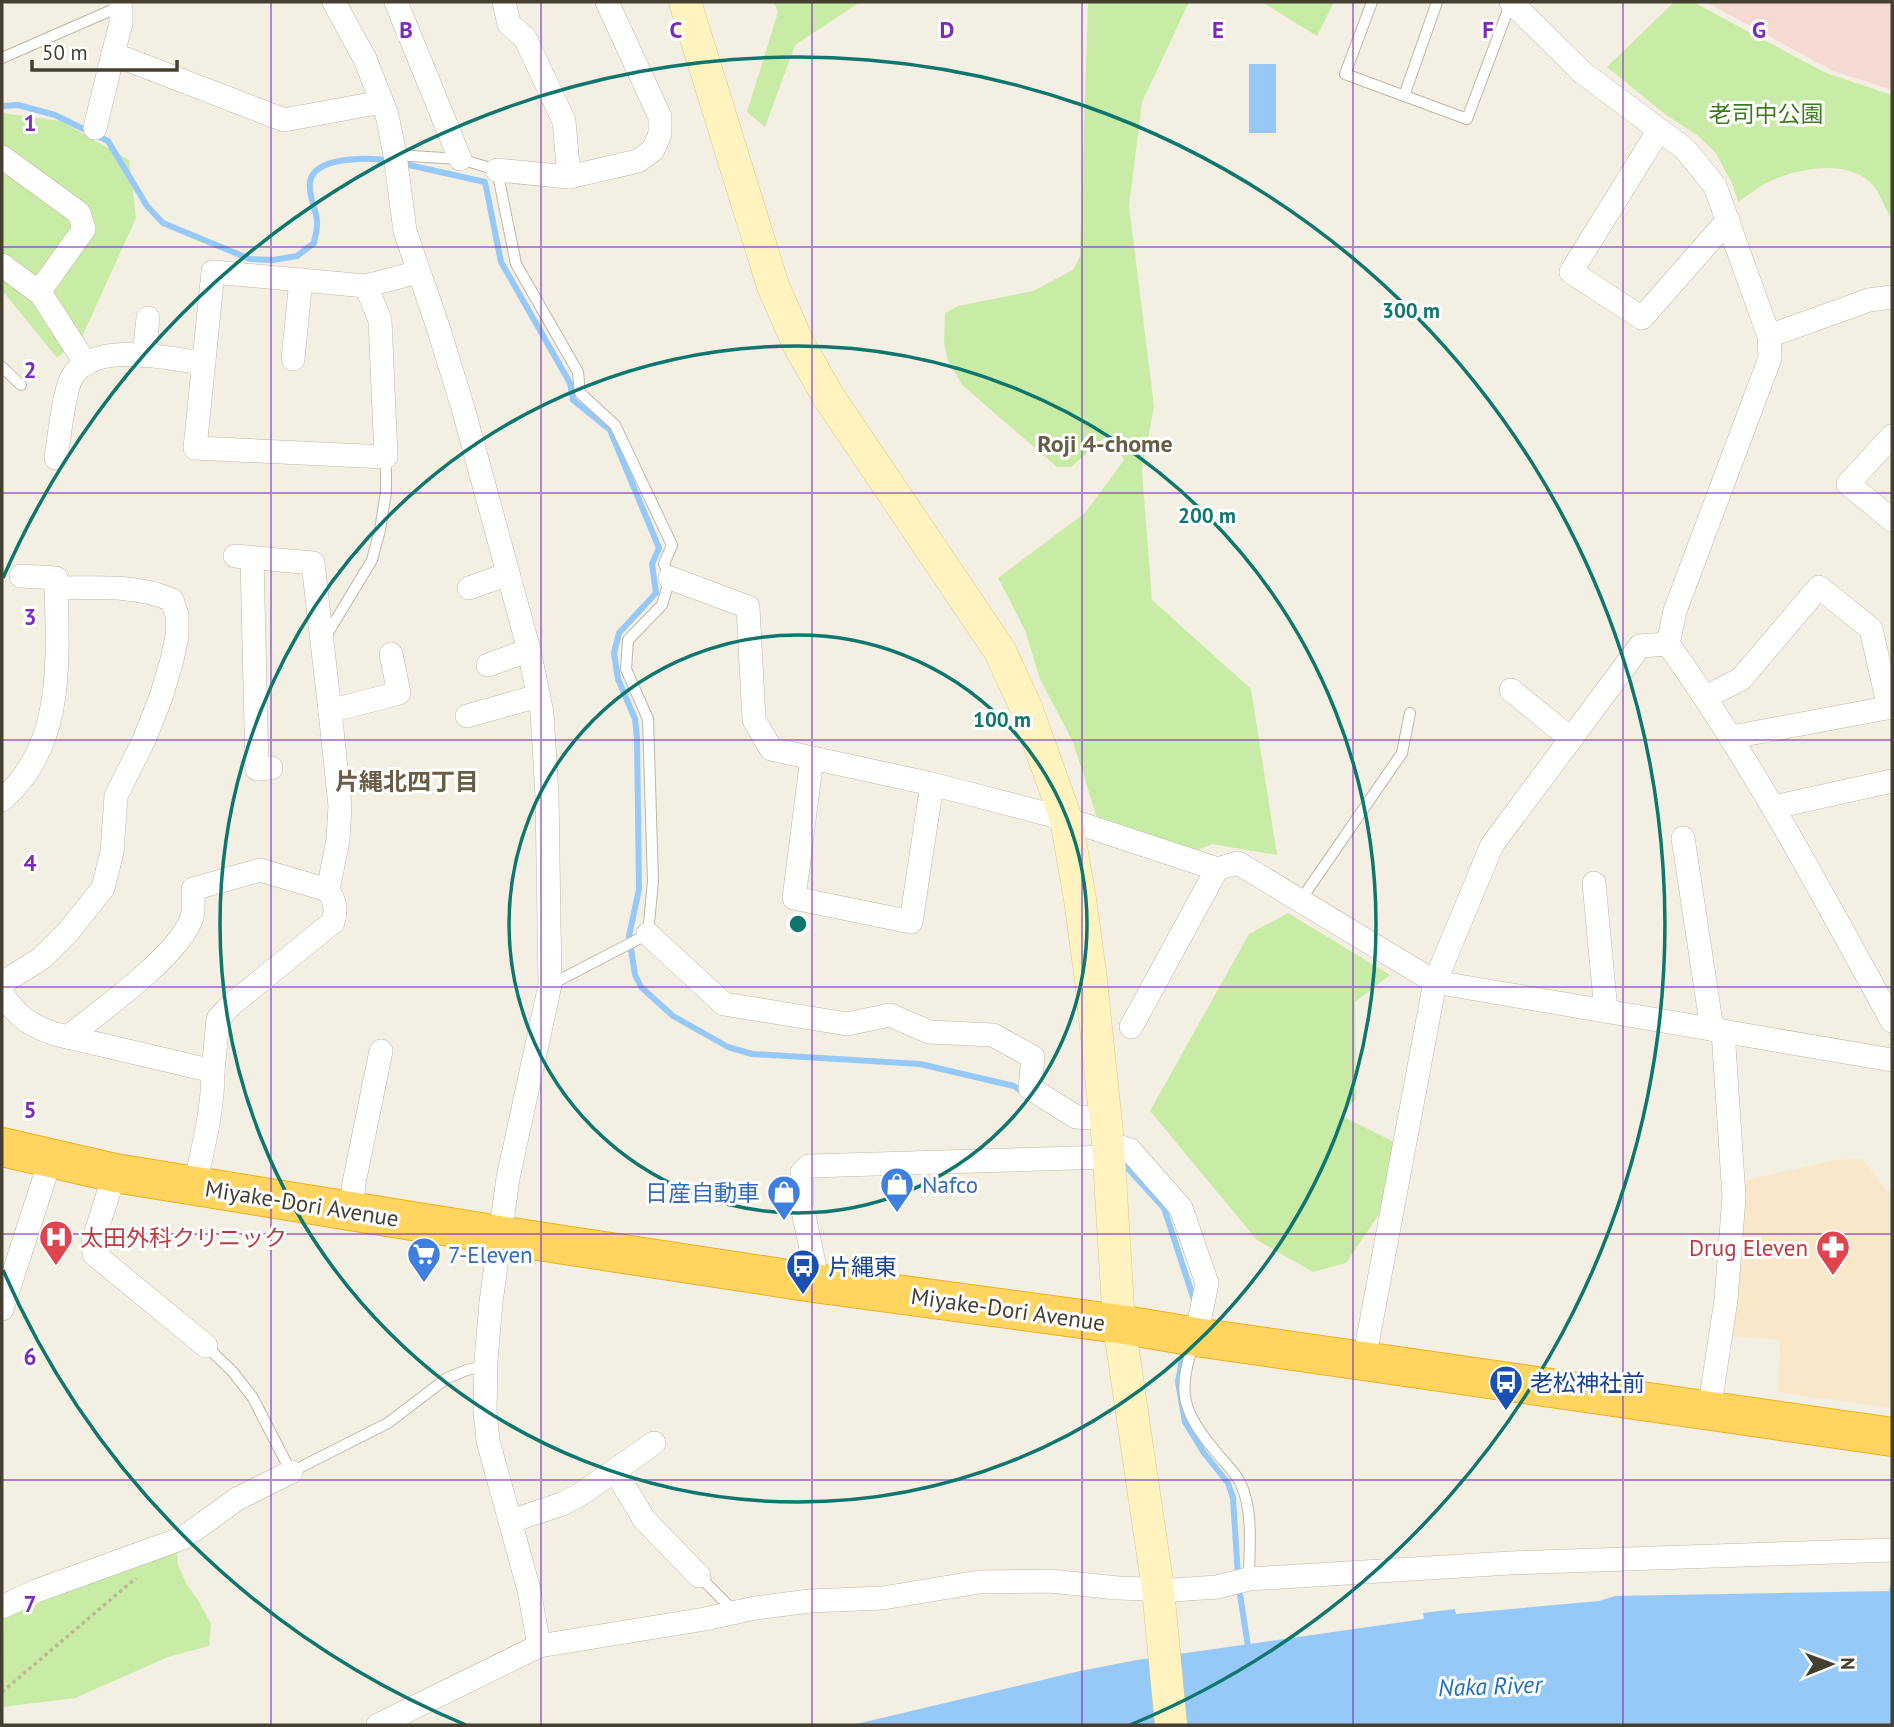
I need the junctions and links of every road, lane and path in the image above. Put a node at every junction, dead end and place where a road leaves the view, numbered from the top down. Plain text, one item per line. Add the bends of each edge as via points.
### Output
1 (334, 2) edge
2 (396, 2) edge
3 (504, 2) edge
4 (607, 2) edge
5 (685, 2) edge
6 (1373, 2) edge
7 (1437, 2) edge
8 (1511, 2) edge
9 (121, 4) edge
10 (113, 54) junction
11 (2, 58) edge
12 (1404, 96) junction
13 (382, 102) junction
14 (95, 128) dead end
15 (1659, 130) junction
16 (395, 155) junction
17 (2, 158) edge
18 (460, 159) junction
19 (497, 170) junction
20 (569, 177) junction
21 (1728, 220) junction
22 (2, 265) edge
23 (418, 272) junction
24 (301, 280) junction
25 (366, 286) junction
26 (39, 292) junction
27 (1892, 298) edge
28 (148, 317) dead end
29 (1769, 336) junction
30 (144, 356) junction
31 (293, 359) dead end
32 (204, 363) junction
33 (86, 364) junction
34 (2, 367) edge
35 (21, 385) dead end
36 (1892, 436) edge
37 (386, 457) junction
38 (56, 458) dead end
39 (1892, 520) edge
40 (508, 574) junction
41 (21, 576) dead end
42 (670, 578) junction
43 (56, 588) junction
44 (470, 588) dead end
45 (322, 643) junction
46 (1668, 644) junction
47 (529, 650) junction
48 (391, 654) dead end
49 (488, 665) dead end
50 (1511, 690) dead end
51 (538, 696) junction
52 (1706, 697) junction
53 (1891, 708) edge
54 (330, 711) junction
55 (1410, 713) dead end
56 (467, 716) dead end
57 (1732, 737) junction
58 (1570, 739) junction
59 (812, 758) junction
60 (271, 768) dead end
61 (1892, 781) edge
62 (932, 784) junction
63 (2, 800) edge
64 (1774, 807) junction
65 (1066, 819) junction
66 (1683, 838) dead end
67 (1217, 869) junction
68 (1594, 883) dead end
69 (328, 890) junction
70 (1300, 901) junction
71 (648, 934) junction
72 (1435, 982) junction
73 (2, 983) edge
74 (551, 985) junction
75 (2, 994) edge
76 (1606, 1011) junction
77 (1892, 1021) edge
78 (1131, 1027) dead end
79 (1717, 1030) junction
80 (68, 1037) junction
81 (381, 1051) dead end
82 (1892, 1060) edge
83 (213, 1071) junction
84 (1107, 1140) junction
85 (2, 1147) edge
86 (51, 1158) junction
87 (115, 1173) junction
88 (194, 1186) junction
89 (351, 1210) junction
90 (499, 1235) junction
91 (814, 1283) junction
92 (2, 1309) edge
93 (1119, 1324) junction
94 (1196, 1337) junction
95 (206, 1346) joint
96 (1364, 1360) junction
97 (485, 1366) junction
98 (1709, 1411) junction
99 (1892, 1437) edge
100 (654, 1443) dead end
101 (615, 1471) junction
102 (291, 1472) junction
103 (511, 1521) junction
104 (1892, 1550) edge
105 (140, 1574) dead end
106 (699, 1576) joint
107 (1249, 1579) junction
108 (1158, 1594) junction
109 (2, 1607) edge
110 (735, 1612) junction
111 (539, 1646) junction
112 (2, 1692) edge
113 (378, 1725) edge
114 (1171, 1725) edge

1 - 13 street
2 - 18 street
3 - 20 street via 509,24 525,38 564,121
4 - 20 street via 660,117 660,134 653,150 638,161
5 - 65 street via 773,286 798,343 828,396 1000,651 1027,710
6 - 12 lane via 1345,74
7 - 12 lane
8 - 12 lane via 1467,119
8 - 15 street via 1583,73
9 - 10 street
9 - 11 lane
10 - 13 street via 284,120
10 - 14 street
13 - 16 street
15 - 21 street via 1685,149 1715,186
15 - 21 street via 1571,272 1642,318
16 - 18 lane
16 - 23 street via 405,231
17 - 26 street via 79,213 84,229
18 - 19 lane
19 - 20 street
19 - 42 lane via 516,264 578,372 580,393 615,425 672,545 664,564
21 - 29 street
22 - 26 street
23 - 25 street
23 - 40 street via 463,408
24 - 25 street
24 - 31 street
24 - 32 street via 213,272
25 - 37 street via 380,320
26 - 33 street
27 - 29 street via 1869,300
28 - 30 street
29 - 46 street via 1770,358 1675,611
30 - 32 street
30 - 33 street via 108,355
32 - 37 street via 195,448
33 - 38 street via 73,374
34 - 35 lane
36 - 39 street via 1848,484
37 - 45 lane via 386,492 372,560
40 - 44 street
40 - 47 street
41 - 43 street via 56,578
42 - 59 street via 748,607 754,720 771,749
42 - 71 lane via 662,605 628,640 626,669 648,719 653,881
43 - 63 street via 55,698 49,726 27,771
43 - 73 street via 154,592 172,600 177,636 161,697 116,796 112,852 103,888 42,958
45 - 54 street
45 - 60 street via 313,563 244,557 257,769
46 - 52 street
46 - 58 street via 1640,646
47 - 49 street
47 - 51 street
48 - 54 street via 399,693
50 - 58 street
51 - 56 street
51 - 74 street via 545,745
52 - 53 street via 1741,679 1819,587 1871,629
52 - 57 street
53 - 57 street
54 - 69 street via 340,806
55 - 70 lane via 1402,753
57 - 64 street
58 - 72 street via 1492,845
59 - 62 street
59 - 62 street via 794,898 911,922
61 - 64 street
62 - 65 street
64 - 77 street
65 - 67 street
65 - 84 street via 1087,953
66 - 79 street
67 - 70 street via 1238,863
67 - 78 street
68 - 76 street
69 - 80 street via 260,870 194,889 192,916 182,935 159,961
69 - 83 street via 337,912 333,922 218,1019
70 - 72 street
71 - 74 lane
71 - 84 street via 724,1004 848,1024 890,1015 929,1032 993,1035 1033,1057 1030,1088
72 - 76 street
72 - 96 street
74 - 90 street
75 - 80 street via 32,1026
76 - 79 street
79 - 82 street
79 - 98 street via 1734,1197 1726,1300
80 - 83 street
81 - 89 street
83 - 88 street via 209,1127
84 - 91 street via 809,1166 802,1173 802,1206
84 - 93 street
84 - 94 street via 1130,1150 1181,1208 1207,1283
85 - 86 highway, Miyake-Dori Avenue
86 - 87 highway, Miyake-Dori Avenue
86 - 92 street
87 - 88 highway, Miyake-Dori Avenue
87 - 95 street via 93,1241 94,1255
88 - 89 highway, Miyake-Dori Avenue
89 - 90 highway, Miyake-Dori Avenue
90 - 91 highway, Miyake-Dori Avenue
90 - 97 street
91 - 93 highway, Miyake-Dori Avenue
93 - 94 highway, Miyake-Dori Avenue
93 - 108 street
94 - 96 highway, Miyake-Dori Avenue
94 - 107 lane via 1184,1371 1187,1409 1239,1481 1248,1518
95 - 102 lane via 253,1398
96 - 98 highway, Miyake-Dori Avenue
97 - 102 lane via 447,1378 388,1423
97 - 103 street via 488,1441
98 - 99 highway, Miyake-Dori Avenue
100 - 101 street
101 - 103 street via 562,1504
101 - 106 street via 644,1519
102 - 109 street via 237,1499 183,1538
103 - 111 street
104 - 107 street via 1510,1563
105 - 112 path
106 - 110 lane
107 - 108 street
108 - 110 street via 1050,1581 979,1582 883,1598
108 - 114 street
110 - 111 street
111 - 113 street

